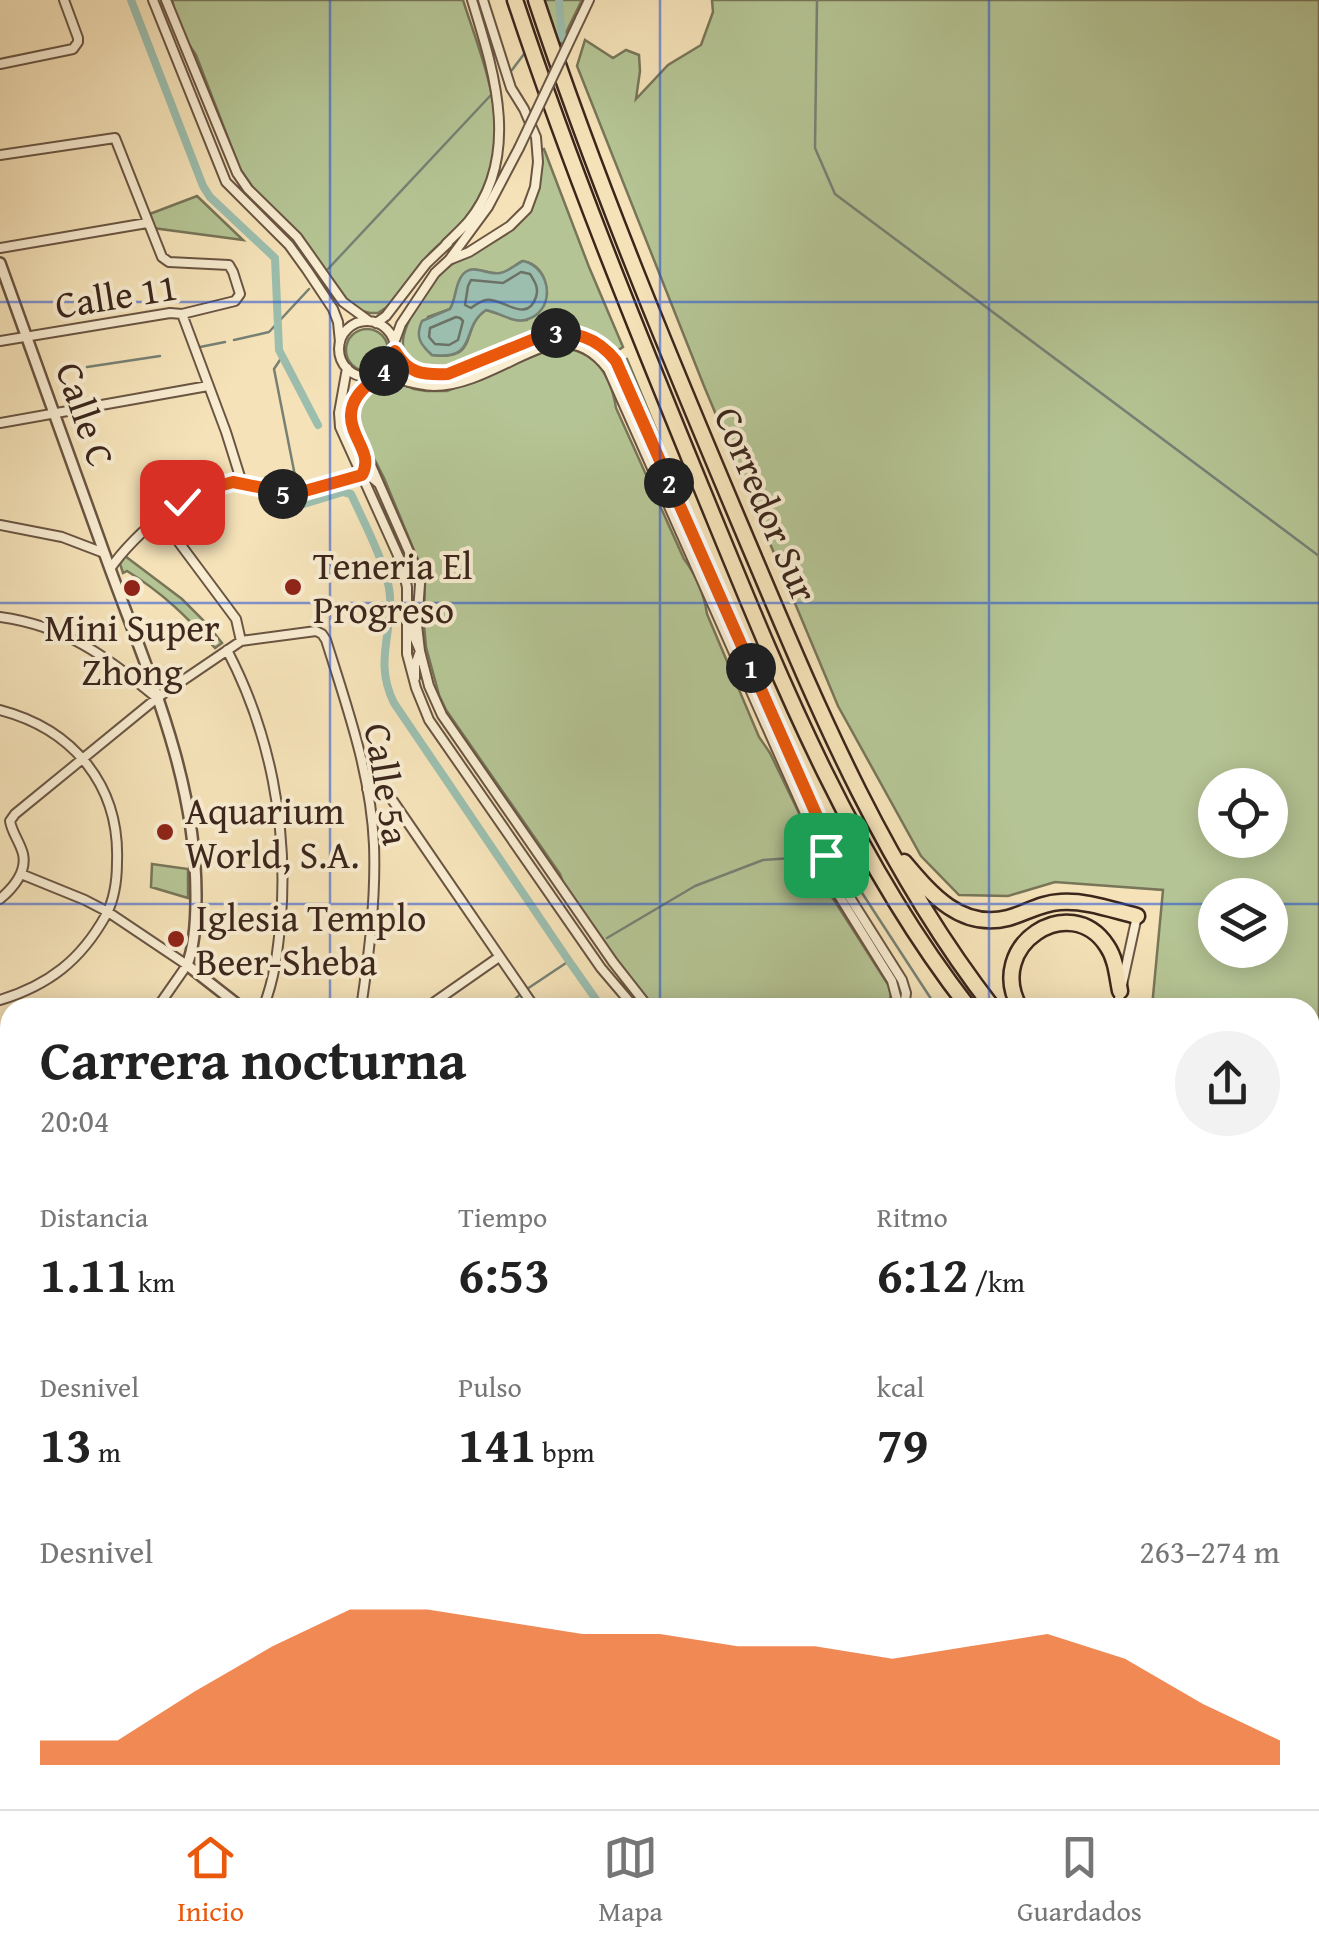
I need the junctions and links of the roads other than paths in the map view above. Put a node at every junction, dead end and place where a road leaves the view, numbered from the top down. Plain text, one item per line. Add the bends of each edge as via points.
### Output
1 (64, 0) edge
2 (153, 0) edge
3 (166, 0) edge
4 (472, 0) edge
5 (483, 0) edge
6 (515, 0) edge
7 (536, 0) edge
8 (589, 0) edge
9 (0, 64) edge
10 (195, 108) junction
11 (217, 127) junction
12 (0, 155) edge
13 (217, 161) junction
14 (147, 222) junction
15 (474, 228) junction
16 (446, 244) junction
17 (0, 248) edge
18 (449, 260) junction
19 (0, 262) edge
20 (182, 314) junction
21 (373, 322) junction
22 (27, 336) junction
23 (0, 341) edge
24 (340, 342) junction
25 (394, 347) junction
26 (347, 368) junction
27 (377, 375) junction
28 (208, 386) junction
29 (54, 414) junction
30 (0, 423) edge
31 (366, 455) junction
32 (362, 475) junction
33 (242, 483) junction
34 (380, 486) junction
35 (160, 518) junction
36 (0, 525) edge
37 (104, 553) junction
38 (110, 569) junction
39 (406, 612) junction
40 (0, 617) edge
41 (241, 641) junction
42 (227, 650) junction
43 (420, 650) junction
44 (416, 688) junction
45 (157, 698) junction
46 (0, 710) edge
47 (82, 758) junction
48 (367, 789) junction
49 (482, 797) junction
50 (510, 814) junction
51 (880, 835) junction
52 (517, 846) junction
53 (20, 874) junction
54 (0, 899) edge
55 (108, 912) junction
56 (1137, 916) joint
57 (500, 957) junction
58 (186, 965) junction
59 (1120, 991) junction
60 (7, 998) edge
61 (164, 998) edge
62 (229, 998) edge
63 (267, 998) edge
64 (362, 998) edge
65 (441, 998) edge
66 (528, 998) edge
67 (626, 998) edge
68 (641, 998) edge
69 (896, 998) edge
70 (905, 998) edge
71 (962, 998) edge
72 (984, 998) edge
73 (1015, 998) edge
74 (1119, 998) edge

1 - 9 street via 76,46
2 - 10 street
3 - 11 street
4 - 16 street via 492,64 500,131 495,170 481,202
5 - 18 street via 510,88 536,137 535,186 510,226
6 - 71 highway, Corredor Sur via 619,285 804,733 884,882
7 - 51 highway, Corredor Sur via 650,310 824,724
8 - 15 street, bridge
10 - 11 street
10 - 13 street
11 - 13 street
11 - 21 street via 236,174 296,237 343,302
12 - 14 street via 115,138
13 - 24 street via 226,182 290,245 324,295
14 - 17 street
14 - 20 street, Calle 11 via 164,260 228,265 233,272 239,297
15 - 16 street
15 - 18 street
16 - 21 street via 398,304
18 - 25 street via 415,302
19 - 22 street, Calle C
20 - 22 street, Calle 11
20 - 28 street
21 - 24 street via 351,326
21 - 25 street via 384,327
22 - 23 street, Calle 11
22 - 29 street, Calle C
24 - 26 street
25 - 27 street via 390,364
25 - 70 street via 404,365 431,375 562,332 594,340 610,353 824,832 830,866 902,980
26 - 27 street
26 - 32 street via 340,427
27 - 31 street via 351,413
27 - 69 street via 419,385 454,384 568,342 600,359 812,830 823,870
28 - 29 street
28 - 33 street
29 - 30 street
29 - 37 street, Calle C
31 - 32 street
31 - 34 street
32 - 33 street via 294,494
32 - 34 street
32 - 39 street via 401,562
33 - 35 street via 200,492
34 - 43 street via 417,570
35 - 38 street
35 - 41 street via 236,619
36 - 37 street
37 - 38 street, Calle C
38 - 45 street, Calle C
39 - 43 street
39 - 44 street
40 - 45 street via 90,647
41 - 42 street
41 - 48 street, Calle 5a via 322,634
42 - 45 street
42 - 63 street via 266,754 283,857 278,954
43 - 44 street
43 - 50 street via 442,715
44 - 49 street via 429,720
45 - 47 street
45 - 58 street, Calle C via 184,782 194,848 196,913
46 - 47 street via 41,724
47 - 53 street via 10,821 23,852
47 - 55 street via 112,814 117,871
48 - 57 street via 388,795
48 - 64 street, Calle 5a via 374,866
49 - 50 street
49 - 52 street
50 - 52 street
50 - 68 street
51 - 56 highway via 939,901 975,919 1004,919 1070,901
51 - 72 highway, Corredor Sur
52 - 67 street
53 - 54 street
53 - 55 street
55 - 58 street
55 - 60 street via 71,962
56 - 59 street
57 - 65 street
57 - 66 street
58 - 61 street
58 - 62 street
59 - 73 highway via 1111,952 1100,937 1081,926 1056,924 1032,933 1016,955
59 - 74 street

